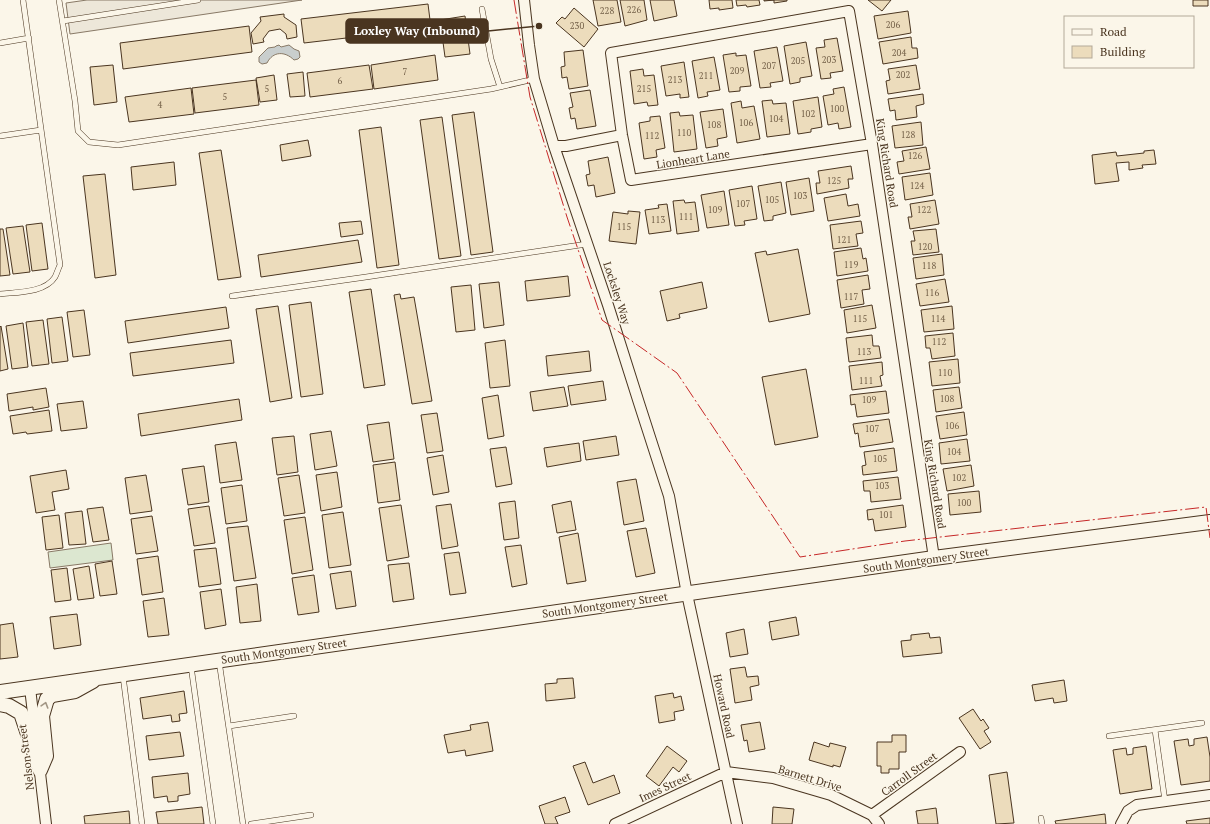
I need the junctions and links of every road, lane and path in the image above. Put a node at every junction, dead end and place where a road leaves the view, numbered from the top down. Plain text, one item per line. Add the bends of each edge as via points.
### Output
1 (22, 0) edge
2 (59, 0) edge
3 (198, 0) edge
4 (524, 0) edge
5 (482, 10) dead end
6 (63, 21) junction
7 (29, 38) junction
8 (0, 42) edge
9 (534, 79) junction
10 (500, 87) junction
11 (41, 130) junction
12 (622, 135) junction
13 (0, 136) edge
14 (872, 144) junction
15 (554, 146) junction
16 (587, 244) junction
17 (0, 294) edge
18 (232, 296) dead end
19 (1210, 522) edge
20 (934, 558) junction
21 (687, 594) junction
22 (219, 660) junction
23 (191, 664) junction
24 (123, 674) junction
25 (98, 678) junction
26 (30, 688) junction
27 (0, 692) edge
28 (0, 704) edge
29 (294, 716) dead end
30 (1202, 723) dead end
31 (228, 726) junction
32 (1155, 730) junction
33 (1109, 736) dead end
34 (960, 752) dead end
35 (40, 770) junction
36 (726, 772) junction
37 (1210, 795) edge
38 (1165, 802) junction
39 (311, 815) dead end
40 (872, 815) junction
41 (1041, 818) dead end
42 (46, 824) edge
43 (142, 824) edge
44 (213, 824) edge
45 (243, 824) edge
46 (251, 824) edge
47 (615, 824) edge
48 (737, 824) edge
49 (879, 824) edge
50 (1042, 824) edge
51 (1121, 824) edge

1 - 7 lane
2 - 6 lane
3 - 6 lane
4 - 9 street, Locksley Way
5 - 10 lane via 491,58
6 - 10 lane via 78,131 89,142 118,145
7 - 8 lane
7 - 11 lane
9 - 10 lane
9 - 15 street, Locksley Way
11 - 13 lane
11 - 17 lane via 60,265 55,277 47,285
12 - 14 street, Lionheart Lane via 631,180
12 - 14 street, King Richard Road via 611,53 849,11
12 - 15 street
14 - 20 street, King Richard Road
15 - 16 street, Locksley Way
16 - 18 lane
16 - 21 street, Locksley Way via 670,496
19 - 20 street, South Montgomery Street
20 - 21 street, South Montgomery Street
21 - 22 street, South Montgomery Street
21 - 36 street, Howard Road
22 - 23 street, South Montgomery Street
22 - 31 lane
23 - 24 street, South Montgomery Street
23 - 44 lane
24 - 25 street, South Montgomery Street
24 - 43 lane
25 - 26 street, South Montgomery Street
35 -> 25 street via 46,756 42,716 47,699 52,695 75,691
26 - 27 street, South Montgomery Street
26 - 35 street, Nelson Street
28 - 35 street via 22,713
29 - 31 lane
30 - 32 lane
31 - 45 lane
32 - 33 lane
32 - 38 lane
34 - 40 street, Carroll Street
35 - 42 street, Nelson Street
36 - 40 street, Barnett Drive via 773,778 802,786 831,795
36 - 47 street, Imes Street
36 - 48 street, Howard Road
37 - 38 street
38 - 51 street via 1137,805 1128,811
39 - 46 lane
40 - 49 street, Barnett Drive
41 - 50 lane

